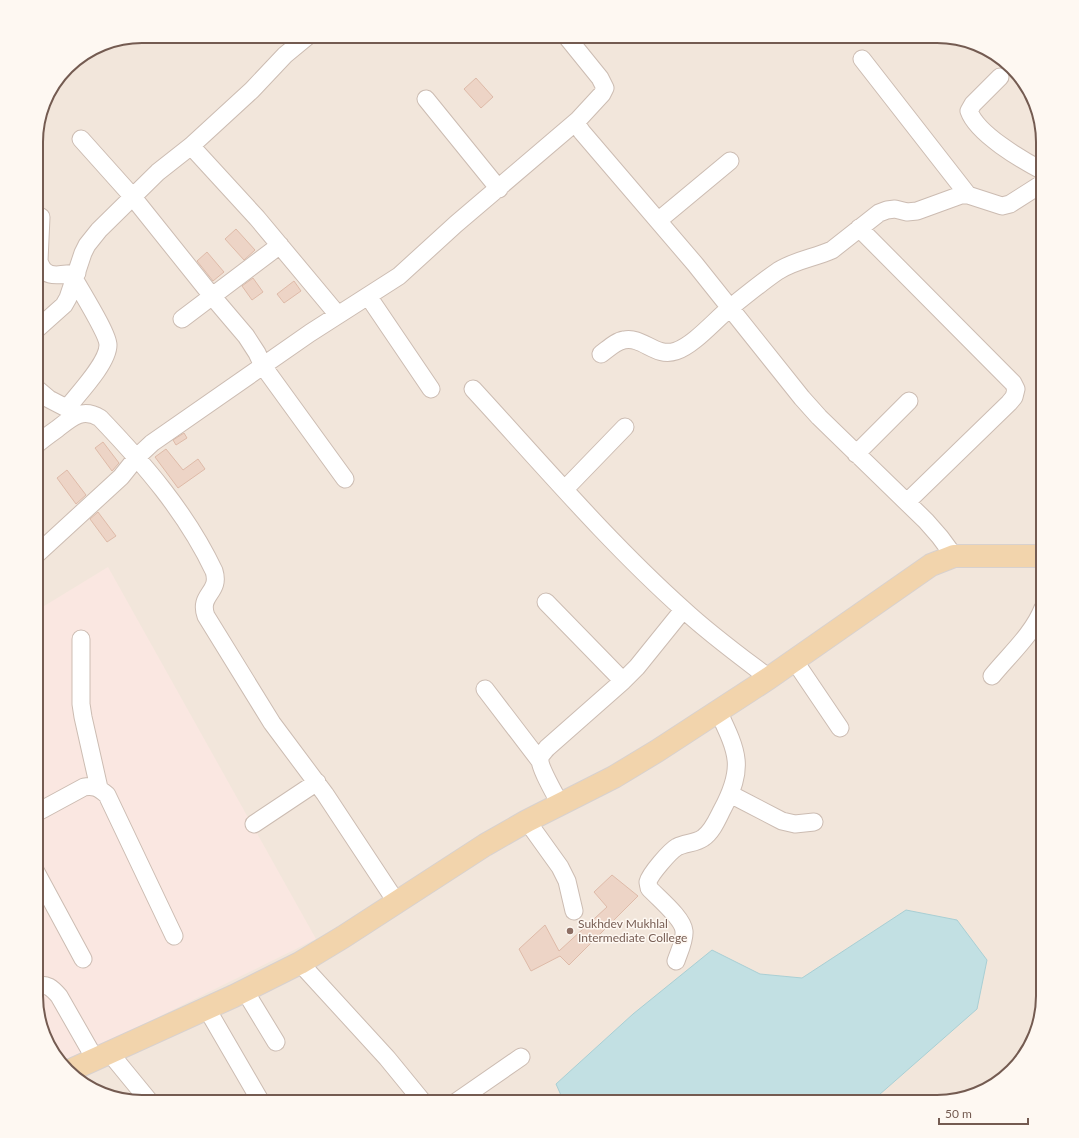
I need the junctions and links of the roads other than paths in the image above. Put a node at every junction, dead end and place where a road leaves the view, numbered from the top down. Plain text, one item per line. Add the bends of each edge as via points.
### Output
1 (300, 43) edge
2 (572, 43) edge
3 (862, 59) dead end
4 (1000, 77) dead end
5 (426, 99) dead end
6 (578, 120) junction
7 (81, 139) dead end
8 (191, 146) junction
9 (730, 161) dead end
10 (1036, 167) edge
11 (1036, 187) edge
12 (499, 189) junction
13 (968, 195) junction
14 (132, 196) junction
15 (659, 220) junction
16 (859, 228) junction
17 (280, 245) junction
18 (43, 269) edge
19 (76, 277) junction
20 (212, 296) junction
21 (368, 296) junction
22 (730, 308) junction
23 (338, 315) junction
24 (182, 319) dead end
25 (43, 324) edge
26 (601, 354) dead end
27 (263, 366) junction
28 (431, 389) dead end
29 (473, 389) dead end
30 (43, 394) edge
31 (909, 400) dead end
32 (72, 411) junction
33 (625, 427) dead end
34 (43, 439) edge
35 (856, 454) junction
36 (137, 457) junction
37 (345, 479) dead end
38 (565, 489) junction
39 (907, 502) junction
40 (43, 549) edge
41 (954, 556) junction
42 (1036, 556) edge
43 (546, 602) dead end
44 (683, 610) junction
45 (1036, 622) edge
46 (81, 639) dead end
47 (794, 660) junction
48 (992, 676) dead end
49 (769, 678) junction
50 (623, 681) junction
51 (485, 689) dead end
52 (718, 711) junction
53 (840, 728) dead end
54 (540, 760) junction
55 (317, 782) junction
56 (99, 788) junction
57 (730, 794) junction
58 (560, 804) junction
59 (43, 809) edge
60 (527, 821) junction
61 (814, 822) dead end
62 (254, 824) dead end
63 (43, 898) edge
64 (397, 903) junction
65 (574, 911) dead end
66 (174, 936) dead end
67 (83, 958) dead end
68 (676, 961) dead end
69 (300, 963) junction
70 (43, 985) edge
71 (244, 991) junction
72 (207, 1009) junction
73 (276, 1042) dead end
74 (102, 1056) junction
75 (521, 1057) dead end
76 (75, 1068) edge
77 (143, 1095) edge
78 (257, 1095) edge
79 (417, 1095) edge
80 (466, 1095) edge

1 - 8 street
2 - 6 street via 605,88
3 - 13 street
4 - 10 street via 973,104 969,111 972,119 1005,148
5 - 12 street
6 - 12 street
6 - 15 street via 582,132
7 - 14 street
8 - 14 street
8 - 17 street
9 - 15 street
11 - 13 street via 1010,204 1002,206
12 - 21 street via 399,276
13 - 16 street via 961,195 917,211 887,210
14 - 19 street via 86,245
14 - 20 street
15 - 22 street
16 - 22 street via 832,250 778,271
16 - 39 street via 1013,383 1016,389 1009,403
17 - 20 street
17 - 23 street
18 - 19 street via 51,275
19 - 25 street via 64,305
19 - 32 street via 109,344 102,365
20 - 24 street
20 - 27 street via 246,336
21 - 23 street
21 - 28 street
22 - 26 street via 685,347 676,351 660,352 638,342 624,340
22 - 35 street via 802,398
23 - 27 street
27 - 36 street via 152,442
27 - 37 street
29 - 38 street
30 - 32 street
31 - 35 street
32 - 34 street via 70,418
32 - 36 street via 93,414 100,418
33 - 38 street
35 - 39 street
36 - 40 street via 117,481
36 - 55 street via 181,513 214,571 217,579 205,601 203,608 206,616 272,723
38 - 44 street via 630,559
39 - 41 street
41 - 42 main road
41 - 47 main road via 931,565
43 - 50 street
44 - 49 street
44 - 50 street via 648,655
45 - 48 street
46 - 56 street via 82,717
47 - 49 main road
47 - 53 street
49 - 52 main road
50 - 54 street via 546,748
51 - 54 street
52 - 57 street via 736,754 736,776
52 - 58 main road via 634,765
54 - 58 street
55 - 62 street
55 - 64 street
56 - 59 street via 84,787
56 - 66 street via 107,795
57 - 61 street via 782,821 795,824
57 - 68 street via 708,834 675,848 651,875 648,882 649,888 678,918 684,930
58 - 60 main road
60 - 64 main road via 485,845
60 - 65 street via 560,867 567,881
63 - 67 street
64 - 69 main road
69 - 71 main road
69 - 79 street
70 - 74 street via 53,989 59,996
71 - 72 main road
71 - 73 street
72 - 74 main road
72 - 78 street
74 - 76 main road
74 - 77 street
75 - 80 street

